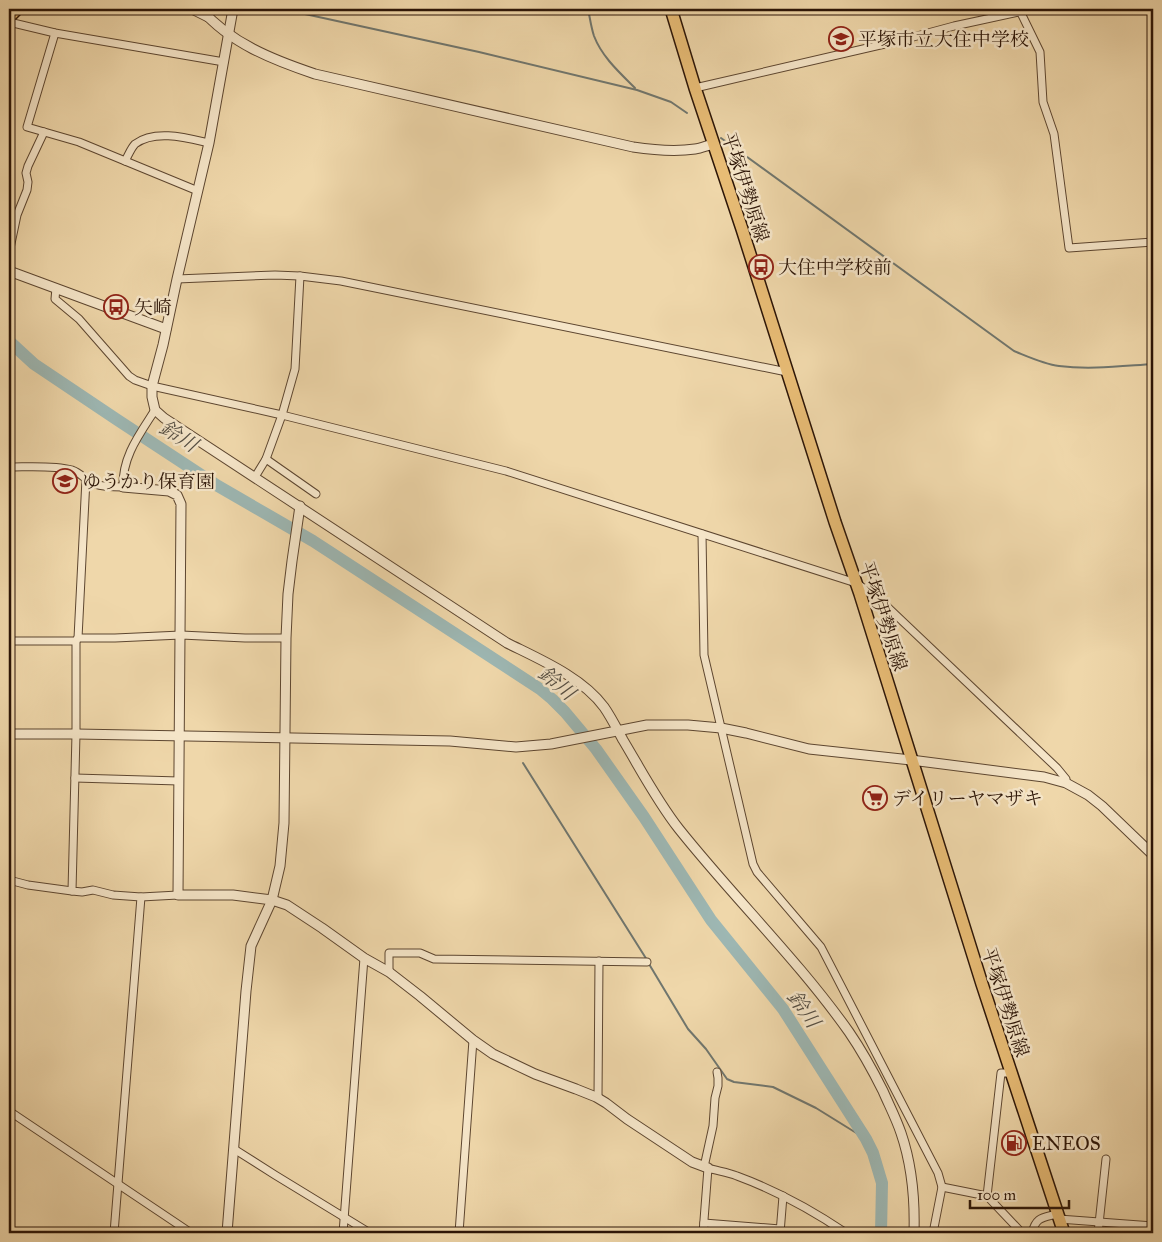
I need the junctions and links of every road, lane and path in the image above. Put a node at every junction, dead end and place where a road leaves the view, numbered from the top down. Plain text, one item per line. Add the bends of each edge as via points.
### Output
1 (17, 9) edge
2 (190, 9) edge
3 (201, 9) edge
4 (209, 9) edge
5 (233, 9) edge
6 (671, 9) edge
7 (1034, 9) edge
8 (1020, 10) edge
9 (9, 17) edge
10 (210, 19) junction
11 (9, 22) edge
12 (55, 33) junction
13 (229, 34) junction
14 (224, 62) junction
15 (695, 88) junction
16 (44, 132) junction
17 (209, 143) junction
18 (714, 144) junction
19 (125, 161) junction
20 (198, 191) junction
21 (1153, 242) edge
22 (9, 253) edge
23 (9, 271) edge
24 (300, 276) junction
25 (177, 279) junction
26 (56, 288) junction
27 (166, 328) junction
28 (787, 372) junction
29 (152, 386) junction
30 (155, 410) junction
31 (282, 415) junction
32 (266, 459) junction
33 (9, 467) edge
34 (255, 477) junction
35 (86, 479) junction
36 (122, 488) junction
37 (316, 494) dead end
38 (299, 509) junction
39 (702, 534) junction
40 (856, 583) junction
41 (181, 635) junction
42 (286, 638) junction
43 (77, 640) junction
44 (9, 641) edge
45 (721, 728) junction
46 (618, 730) junction
47 (9, 734) edge
48 (76, 734) junction
49 (180, 736) junction
50 (286, 738) junction
51 (911, 760) junction
52 (75, 778) junction
53 (179, 781) junction
54 (1066, 783) junction
55 (1153, 855) edge
56 (9, 880) edge
57 (72, 891) junction
58 (178, 895) junction
59 (141, 896) junction
60 (272, 900) junction
61 (364, 958) junction
62 (599, 962) junction
63 (646, 962) dead end
64 (389, 972) junction
65 (473, 1040) junction
66 (717, 1072) dead end
67 (1011, 1073) junction
68 (598, 1098) junction
69 (9, 1111) edge
70 (234, 1149) junction
71 (1106, 1159) dead end
72 (706, 1168) junction
73 (118, 1184) junction
74 (942, 1187) junction
75 (783, 1196) junction
76 (987, 1196) junction
77 (1058, 1216) junction
78 (344, 1217) junction
79 (704, 1222) junction
80 (1099, 1222) junction
81 (1153, 1226) edge
82 (780, 1231) edge
83 (114, 1233) edge
84 (191, 1233) edge
85 (227, 1233) edge
86 (342, 1233) edge
87 (370, 1233) edge
88 (459, 1233) edge
89 (703, 1233) edge
90 (846, 1233) edge
91 (914, 1233) edge
92 (933, 1233) edge
93 (1022, 1233) edge
94 (1032, 1233) edge
95 (1064, 1233) edge
96 (1098, 1233) edge

1 - 9 main road
2 - 10 street
3 - 10 street
4 - 10 street
5 - 13 street
6 - 15 main road, 平塚伊勢原線
7 - 8 street
8 - 15 street
8 - 21 street via 1040,52 1043,102 1054,134 1069,248
10 - 13 street
11 - 12 street
12 - 14 street
12 - 16 street via 26,127
13 - 14 street
13 - 18 street via 270,58 315,74 546,127 652,149 695,149
14 - 17 street
15 - 18 main road, 平塚伊勢原線
16 - 19 street
16 - 22 street via 26,172 27,190 16,215
17 - 19 street via 158,135 134,145
17 - 20 street
18 - 28 main road, 平塚伊勢原線
19 - 20 street
20 - 25 street
23 - 26 street
24 - 25 street
24 - 28 street via 403,293
24 - 31 street via 296,368
25 - 27 street
26 - 27 street
26 - 29 street via 54,299 79,320 128,376
27 - 29 street
28 - 40 main road, 平塚伊勢原線
29 - 30 street
29 - 31 street
30 - 34 street
30 - 36 street via 128,454
31 - 32 street
31 - 39 street via 506,470
32 - 34 street
32 - 37 street
33 - 35 street via 70,470
34 - 38 street
35 - 36 street via 96,485
35 - 43 street
36 - 41 street via 169,491 177,495 181,504
38 - 42 street
38 - 46 street via 507,642 575,681 604,707
39 - 40 street
39 - 45 street via 704,655
40 - 51 main road, 平塚伊勢原線
40 - 54 street via 878,598 1057,768
41 - 42 street
41 - 43 street
41 - 49 street
42 - 50 street
43 - 44 street
43 - 48 street
45 - 46 street via 646,725
45 - 51 street via 809,749
45 - 74 street via 753,864 821,947 938,1173
46 - 50 street via 516,747 450,741
46 - 91 street via 663,808 807,978 849,1033 870,1067 894,1114 909,1160
47 - 48 street
48 - 49 street
48 - 52 street
49 - 50 street
49 - 53 street
50 - 60 street via 284,824 280,866
51 - 54 street via 1028,774
51 - 67 main road, 平塚伊勢原線
52 - 53 street
52 - 57 street
53 - 58 street
54 - 55 street via 1102,806
56 - 57 street
57 - 59 street via 93,890
58 - 59 street
58 - 60 street via 232,895
59 - 73 street
60 - 61 street via 287,905
60 - 70 street via 252,946
61 - 64 street
61 - 78 street
62 - 63 street
62 - 64 street via 434,960 420,953 389,953
62 - 68 street
64 - 65 street
65 - 68 street via 508,1062
65 - 88 street
66 - 72 street via 718,1086
67 - 76 street via 1000,1073
67 - 77 main road, 平塚伊勢原線
68 - 72 street via 692,1162
69 - 73 street
70 - 78 street
70 - 85 street
71 - 80 street
72 - 75 street via 736,1176
72 - 79 street
73 - 83 street
73 - 84 street
74 - 76 street
74 - 92 street
75 - 82 street
75 - 90 street
76 - 93 street
77 - 80 street
77 - 94 street via 1040,1218 1035,1222
77 - 95 main road, 平塚伊勢原線
78 - 86 street
78 - 87 street
79 - 82 street
79 - 89 street
80 - 81 street
80 - 96 street

